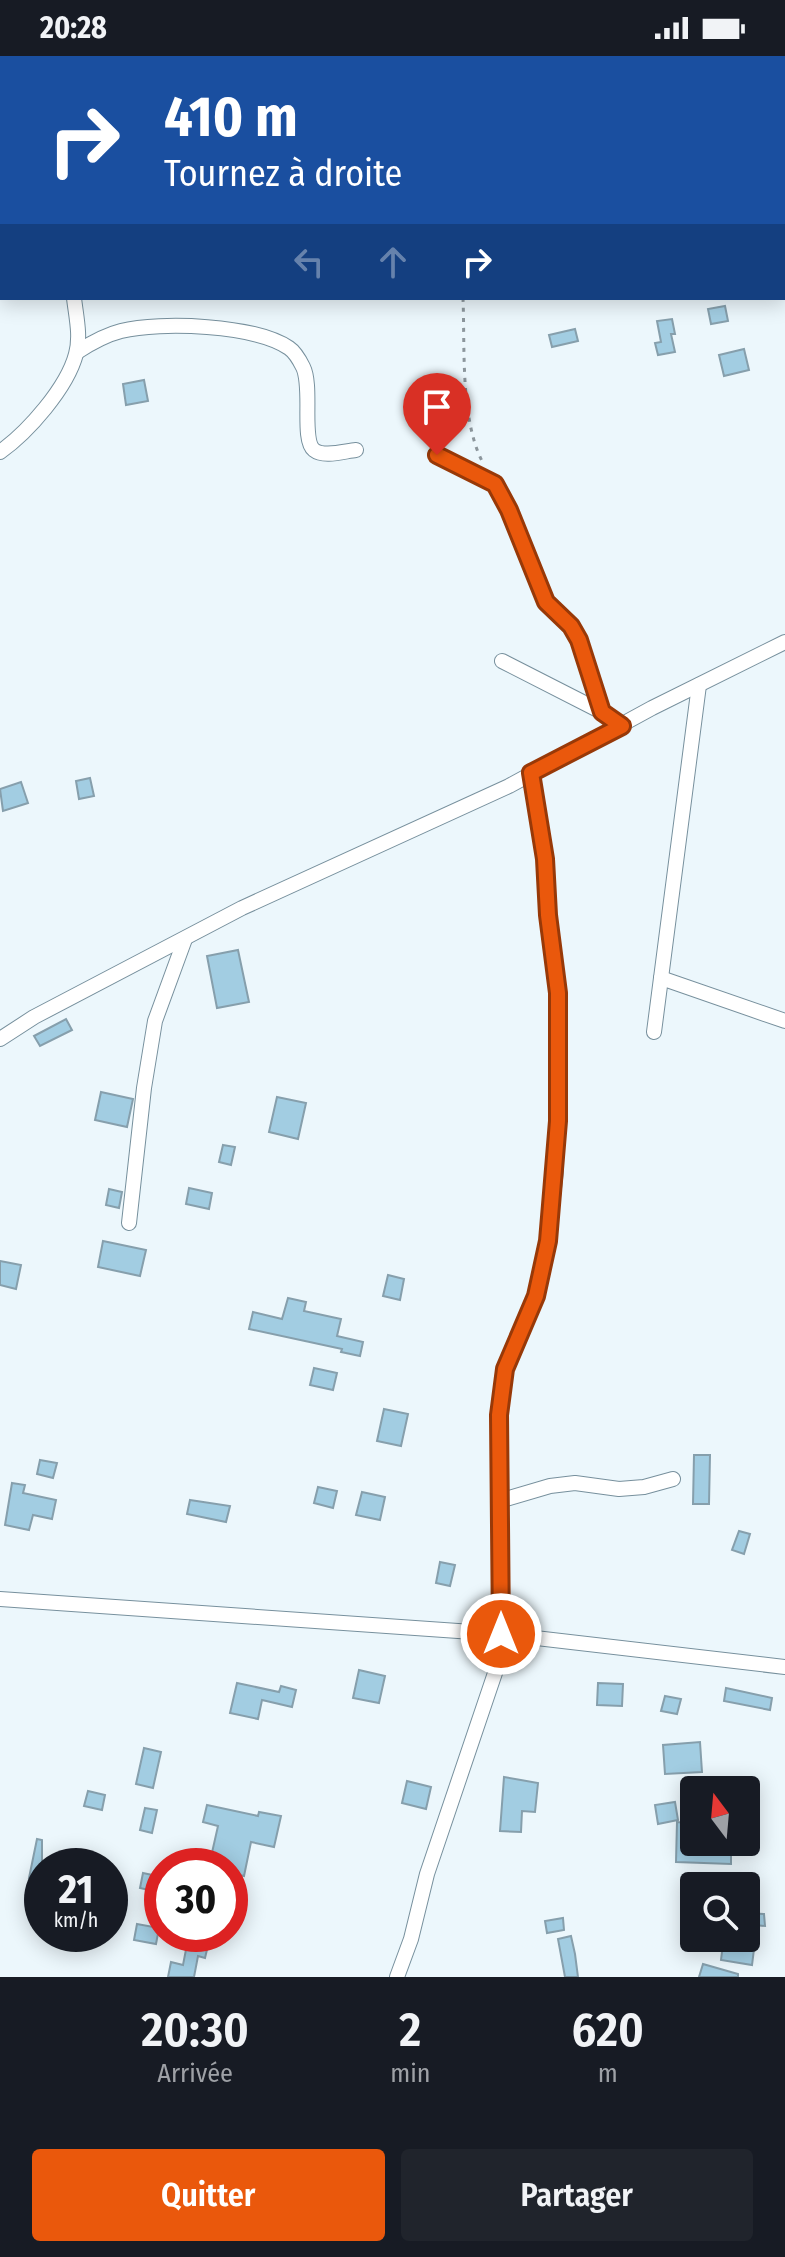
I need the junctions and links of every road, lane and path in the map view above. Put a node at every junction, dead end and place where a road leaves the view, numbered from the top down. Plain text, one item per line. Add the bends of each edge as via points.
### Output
1 (74, 300) edge
2 (463, 300) edge
3 (77, 352) junction
4 (356, 450) dead end
5 (0, 452) edge
6 (437, 455) dead end
7 (495, 484) junction
8 (785, 642) edge
9 (502, 661) dead end
10 (699, 685) junction
11 (602, 712) junction
12 (622, 726) junction
13 (531, 773) junction
14 (185, 939) junction
15 (661, 978) junction
16 (785, 1021) edge
17 (654, 1032) dead end
18 (0, 1039) edge
19 (129, 1223) dead end
20 (673, 1479) dead end
21 (499, 1501) junction
22 (0, 1599) edge
23 (501, 1634) junction
24 (785, 1667) edge
25 (397, 1977) edge

1 - 3 street
2 - 7 path via 468,416 474,445
3 - 4 street via 123,330 226,329 266,337 292,349 305,370 312,449
3 - 5 street via 48,405
6 - 7 street
7 - 11 street via 546,602 579,640
8 - 10 street
9 - 11 street
10 - 12 street
10 - 15 street
11 - 12 street
12 - 13 street
13 - 14 street
13 - 21 street via 558,993 556,1170 536,1296 505,1369
14 - 18 street
14 - 19 street via 155,1021
15 - 16 street
15 - 17 street
20 - 21 street via 619,1489 575,1483 550,1486
21 - 23 street
22 - 23 street
23 - 24 street
23 - 25 street via 495,1673

